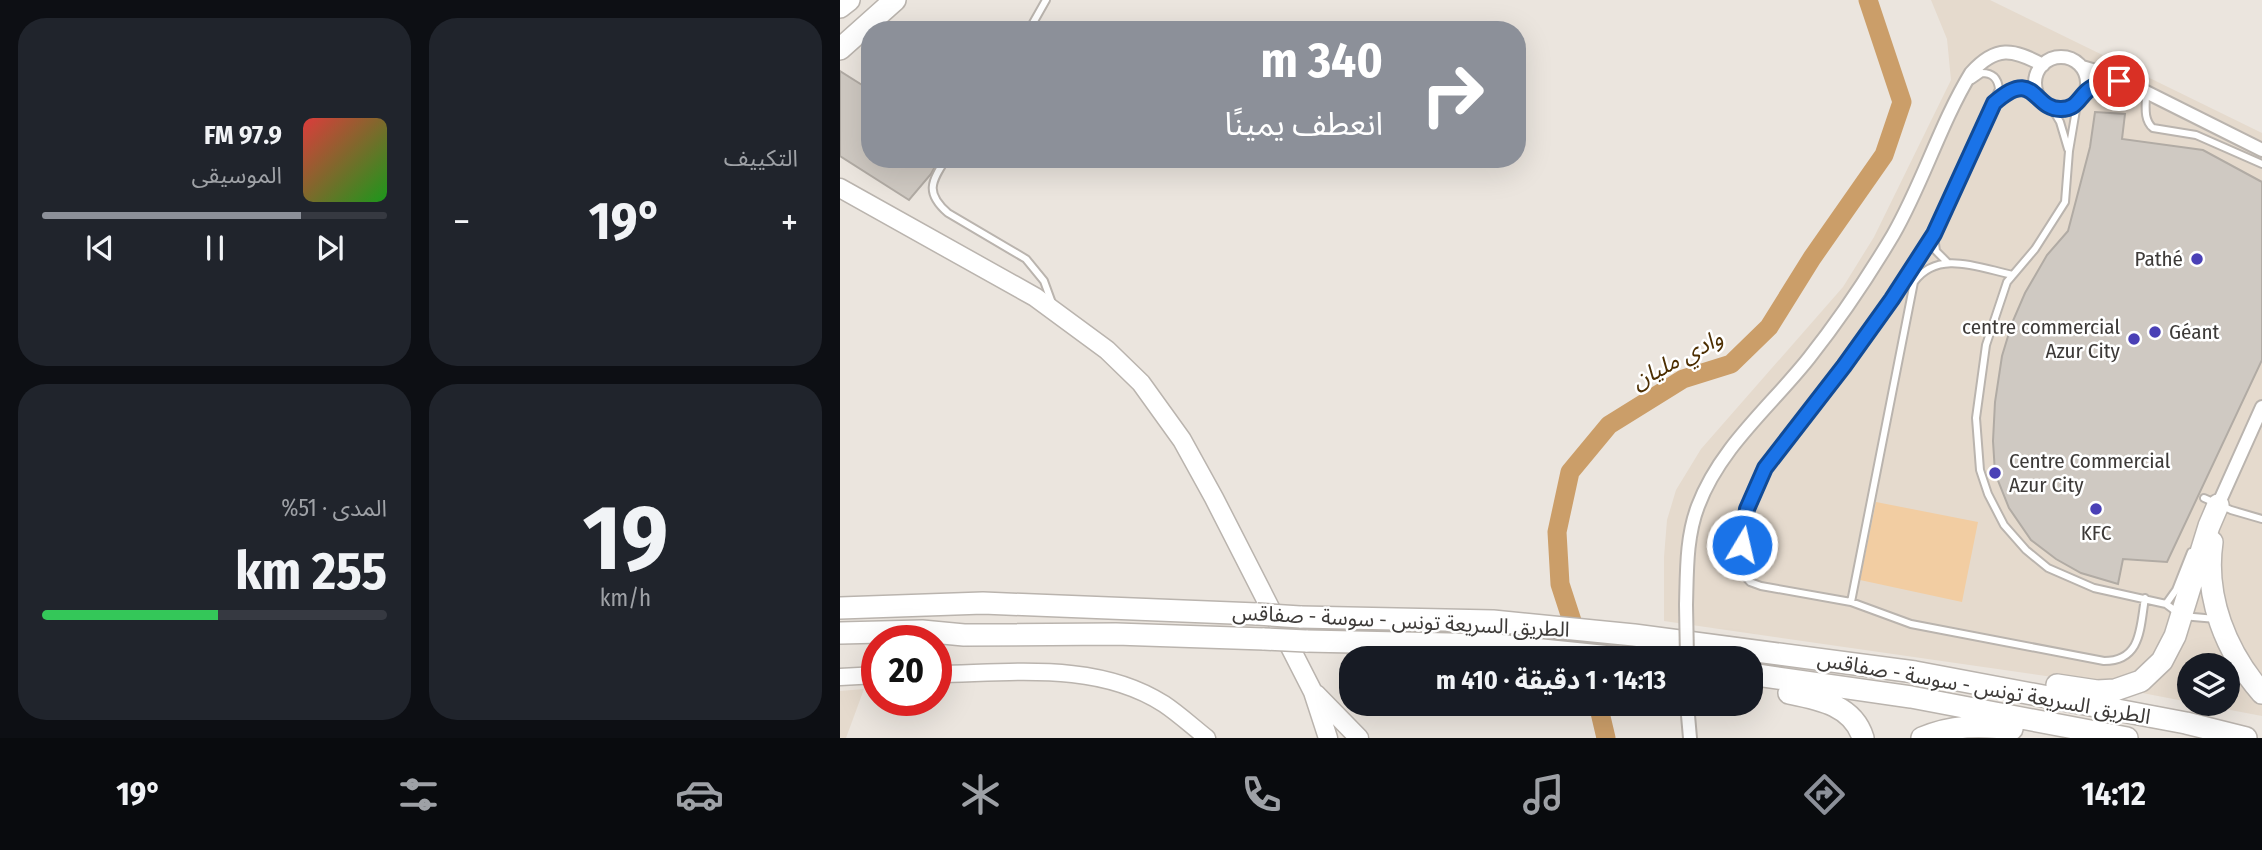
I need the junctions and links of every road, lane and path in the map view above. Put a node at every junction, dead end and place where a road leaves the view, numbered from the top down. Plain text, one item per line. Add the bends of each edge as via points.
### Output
1 (849, 0) edge
2 (1046, 0) edge
3 (899, 1) edge
4 (840, 7) edge
5 (871, 21) edge
6 (1034, 21) edge
7 (861, 29) edge
8 (840, 48) edge
9 (2043, 65) junction
10 (2082, 67) junction
11 (2126, 83) junction
12 (1961, 91) junction
13 (2087, 91) junction
14 (2146, 91) junction
15 (2038, 96) junction
16 (1994, 103) junction
17 (2077, 104) junction
18 (2051, 107) junction
19 (2262, 149) edge
20 (2069, 151) junction
21 (2262, 164) edge
22 (940, 168) edge
23 (840, 188) edge
24 (1934, 234) junction
25 (2026, 245) dead end
26 (1925, 249) junction
27 (2035, 249) junction
28 (1947, 262) junction
29 (2013, 275) junction
30 (1914, 282) junction
31 (1055, 311) junction
32 (2262, 407) edge
33 (2259, 422) edge
34 (2211, 502) junction
35 (2262, 519) edge
36 (2193, 545) dead end
37 (2145, 598) junction
38 (840, 600) edge
39 (984, 603) junction
40 (1851, 603) junction
41 (840, 608) edge
42 (2174, 610) junction
43 (2218, 619) junction
44 (840, 633) edge
45 (1506, 646) edge
46 (1687, 646) edge
47 (1915, 672) junction
48 (952, 674) edge
49 (861, 676) edge
50 (1763, 676) edge
51 (840, 677) edge
52 (1763, 687) edge
53 (1313, 692) junction
54 (2262, 693) edge
55 (1688, 716) edge
56 (1207, 738) edge
57 (1328, 738) edge
58 (1359, 738) edge
59 (1690, 738) edge
60 (1863, 738) edge
61 (1922, 738) edge
62 (2071, 738) edge
63 (2127, 738) edge
64 (2246, 738) edge

1 - 4 highway
2 - 6 lane
3 - 5 highway
7 - 8 highway
9 - 10 street via 2059,57
9 - 12 street via 2012,51 1992,55 1971,73
9 - 15 street via 2035,79
10 - 11 street
10 - 13 street
11 - 13 street via 2112,81
11 - 14 street
12 - 16 lane via 1978,74 1991,74 1998,84
12 - 46 street, bridge via 1894,233 1868,274 1811,356 1730,449 1707,485 1697,507 1688,553
13 - 17 street
14 - 19 street
14 - 21 lane via 2146,115 2153,128 2196,135
15 - 16 lane via 2017,89
15 - 18 street
16 - 24 lane
17 - 18 street
17 - 20 lane
18 - 20 lane
20 - 27 lane via 2065,202
22 - 31 lane via 932,186 938,205 1027,259 1044,281
23 - 31 main road via 989,269
24 - 26 lane
24 - 28 lane via 1936,251
25 - 27 lane
26 - 30 lane
26 - 40 lane via 1844,366 1767,465 1747,509 1739,567 1750,582
27 - 29 lane
28 - 29 lane
28 - 30 lane via 1927,268
29 - 37 lane via 2000,296 1978,393 1976,441 1988,494 2006,528 2048,568 2094,588
30 - 40 lane
31 - 53 main road via 1126,368 1172,425
32 - 33 street
33 - 34 street
34 - 35 lane
34 - 42 highway via 2209,526
34 - 43 highway via 2210,557
36 - 42 lane via 2176,590
37 - 40 lane via 2137,642 2112,661 1911,624
37 - 42 lane
38 - 39 highway
39 - 41 highway, الطريق السريعة تونس - سوسة - صفاقس
39 - 47 highway, الطريق السريعة تونس - سوسة - صفاقس, bridge via 1493,621
42 - 43 lane
42 - 47 highway via 2162,661 2141,681 2115,690
43 - 54 highway via 2235,657
44 - 45 highway, الطريق السريعة تونس - سوسة - صفاقس, bridge via 1116,634
47 - 64 highway, الطريق السريعة تونس - سوسة - صفاقس
48 - 56 street via 1061,672 1100,678 1163,704
49 - 51 street
50 - 63 highway, الطريق السريعة تونس - سوسة - صفاقس via 1912,697
52 - 60 highway via 1836,705 1854,720
53 - 57 main road
53 - 58 main road
55 - 59 street
61 - 62 highway via 1954,728 1987,726

